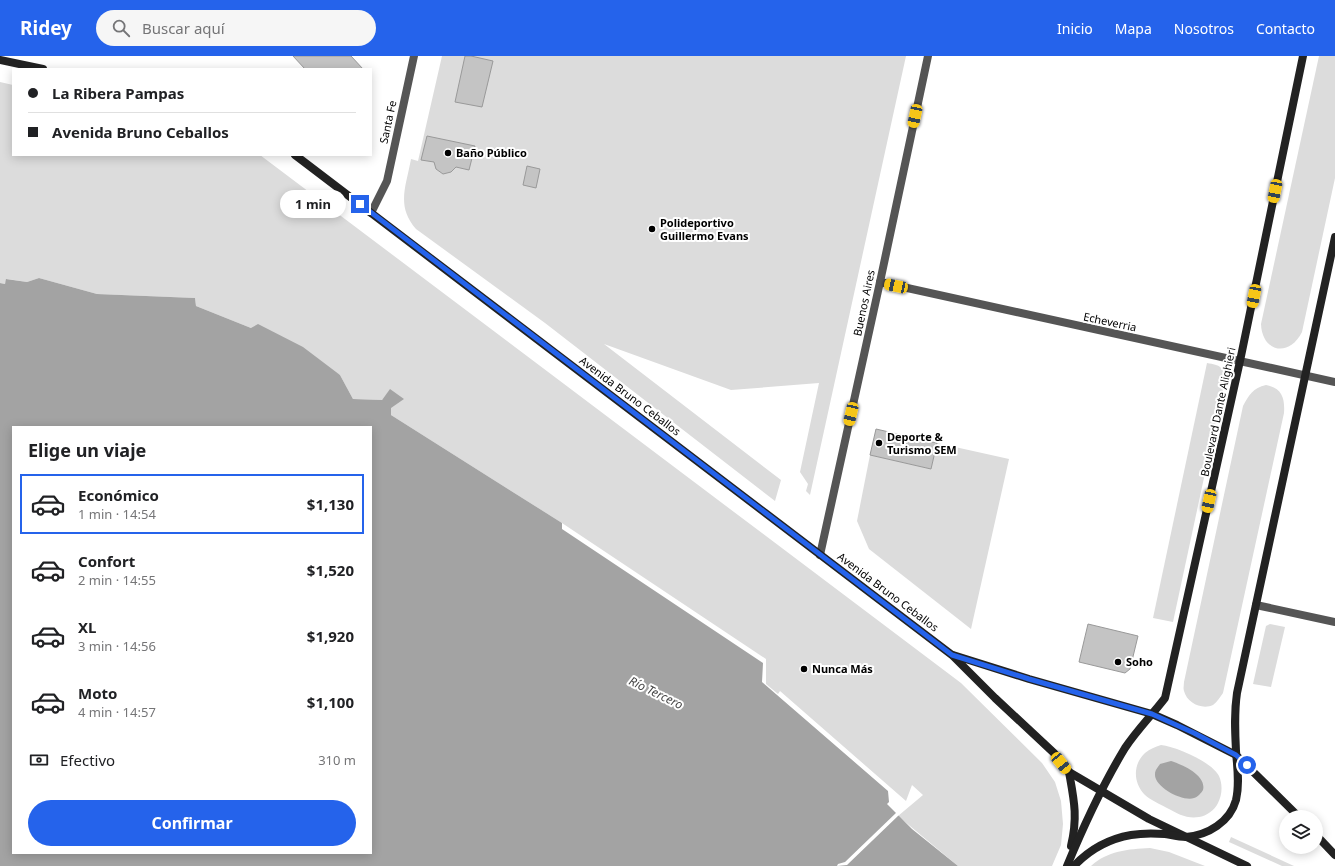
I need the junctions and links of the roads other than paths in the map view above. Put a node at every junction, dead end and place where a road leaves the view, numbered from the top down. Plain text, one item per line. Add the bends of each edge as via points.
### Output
1 (414, 56) edge
2 (928, 56) edge
3 (1303, 56) edge
4 (0, 60) edge
5 (38, 68) edge
6 (296, 156) edge
7 (371, 212) junction
8 (1335, 237) edge
9 (880, 282) junction
10 (1240, 361) junction
11 (1306, 376) junction
12 (1335, 382) edge
13 (820, 555) junction
14 (1256, 605) junction
15 (1335, 622) edge
16 (952, 655) junction
17 (1152, 714) junction
18 (1236, 755) junction
19 (1069, 772) junction
20 (1100, 792) junction
21 (1292, 810) edge
22 (1184, 837) junction
23 (1323, 842) edge
24 (1335, 855) edge
25 (1066, 866) edge
26 (1074, 866) edge
27 (1247, 866) edge

1 - 7 street, Santa Fe via 387,181
2 - 9 street, Buenos Aires
3 - 10 main road, Boulevard Dante Alighieri
4 - 5 main road
6 - 7 main road, Avenida Bruno Ceballos
7 - 13 main road, Avenida Bruno Ceballos
8 - 11 main road
9 - 10 street, Echeverria
9 - 13 street, Buenos Aires
10 - 11 street, Echeverria
10 - 17 main road, Boulevard Dante Alighieri via 1168,688 1165,698
11 - 12 street, Echeverria
11 - 14 main road
13 - 16 main road, Avenida Bruno Ceballos
14 - 15 street
14 - 18 main road via 1234,714
16 - 17 main road, Avenida Bruno Ceballos
16 - 19 main road, Avenida Bruno Ceballos via 1054,753
17 - 18 main road
17 - 20 main road, Boulevard Dante Alighieri via 1126,747
18 - 21 main road
18 - 22 main road via 1239,784 1236,801 1229,815 1211,830
19 - 20 main road, Avenida Bruno Ceballos
19 - 25 main road via 1076,815
20 - 22 main road
20 - 25 main road, Boulevard Dante Alighieri
22 - 26 main road via 1147,833 1112,839 1083,856
22 - 27 main road
23 - 24 main road

